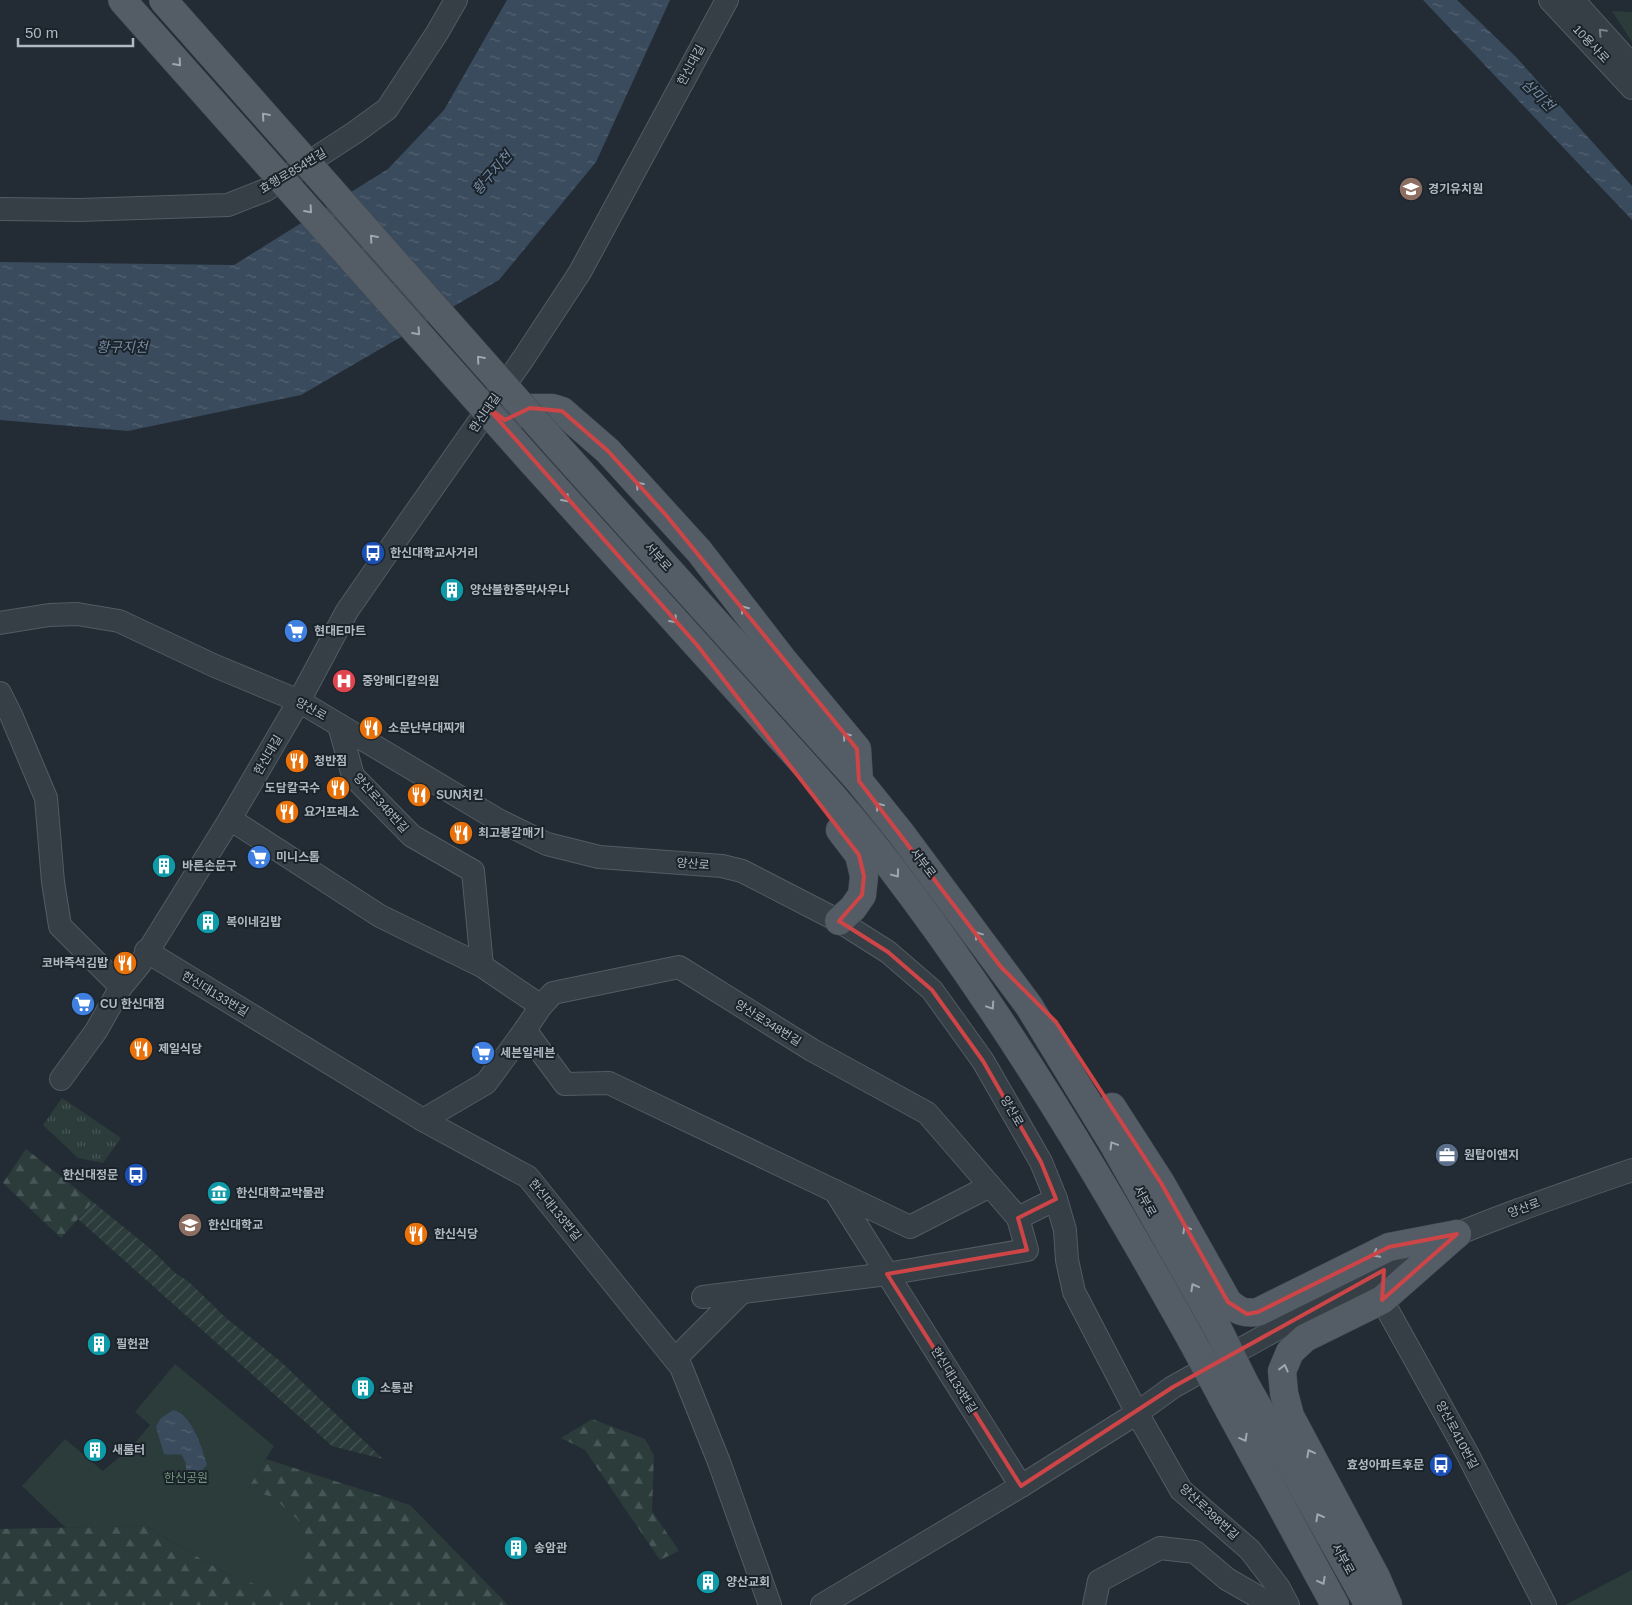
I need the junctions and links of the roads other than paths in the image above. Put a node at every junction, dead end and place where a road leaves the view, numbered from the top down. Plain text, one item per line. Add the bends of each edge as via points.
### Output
1 (122, 0) edge
2 (163, 0) edge
3 (456, 0) edge
4 (727, 0) edge
5 (1550, 0) edge
6 (1573, 0) edge
7 (1632, 65) edge
8 (1632, 88) edge
9 (0, 209) edge
10 (488, 408) junction
11 (0, 623) edge
12 (697, 645) junction
13 (0, 693) edge
14 (299, 701) junction
15 (339, 725) junction
16 (859, 780) junction
17 (230, 819) junction
18 (839, 922) junction
19 (146, 951) junction
20 (482, 966) junction
21 (1001, 967) junction
22 (121, 987) junction
23 (541, 1006) junction
24 (525, 1030) junction
25 (61, 1079) dead end
26 (422, 1120) junction
27 (1632, 1170) edge
28 (990, 1186) junction
29 (835, 1191) junction
30 (1056, 1199) junction
31 (1018, 1218) junction
32 (1457, 1234) junction
33 (1392, 1266) junction
34 (887, 1274) junction
35 (742, 1292) junction
36 (703, 1297) dead end
37 (1382, 1300) junction
38 (675, 1359) junction
39 (1137, 1414) junction
40 (1021, 1486) junction
41 (770, 1605) edge
42 (822, 1605) edge
43 (1094, 1605) edge
44 (1272, 1605) edge
45 (1288, 1605) edge
46 (1335, 1605) edge
47 (1368, 1605) edge
48 (1388, 1605) edge
49 (1545, 1605) edge

1 -> 12 main road, bridge
16 -> 2 main road, 서부로, bridge via 559,448
3 - 9 street, 효행로854번길 via 387,109 266,190 228,205
4 - 10 street, 한신대길 via 580,272
5 - 8 street, 10용사로
7 -> 6 street, 10용사로
10 - 14 street, 한신대길 via 347,612
16 -> 10 main road via 857,749 784,661 700,551 608,451 562,411 530,408 505,420
11 - 14 street, 양산로 via 78,614 120,621
12 - 18 main road via 859,855 864,876 862,895
12 -> 46 main road, bridge via 888,862 961,961 1042,1084 1130,1229
13 - 22 street via 46,798 60,926
14 - 15 street, 양산로
14 - 17 street, 한신대길
15 - 18 street, 양산로 via 498,820 547,844 599,857 722,866 742,871
15 - 20 street, 양산로348번길 via 353,776 412,836 473,871
21 -> 16 main road, 서부로
17 - 19 street, 한신대길
17 - 20 street via 380,916
18 - 30 street, 양산로 via 888,952 932,990 983,1062 1041,1162
19 - 22 street, 한신대길
19 - 26 street, 한신대133번길
20 - 23 street
32 -> 21 main road via 1389,1247 1258,1312 1247,1314 1237,1310 1228,1302 1161,1183 1056,1022
47 -> 21 main road, 서부로, bridge via 1115,1147 1029,1006
22 - 25 street, 한신대길 via 96,1031
23 - 24 street, 양산로348번길
23 - 28 street, 양산로348번길 via 552,993 678,968 812,1050 927,1113
24 - 26 street, 양산로348번길 via 486,1083
24 - 29 street via 565,1084 609,1083
26 - 38 street, 한신대133번길 via 528,1177
27 - 32 street, 양산로
28 - 29 street via 910,1227
28 - 31 street, 양산로348번길
29 - 34 street, 한신대133번길
30 - 31 street
30 - 39 street, 양산로 via 1065,1230 1074,1292
31 - 34 street via 1027,1250
32 - 33 street, 양산로
32 - 37 main road
33 - 37 street via 1383,1287
33 - 39 street, 양산로 via 1173,1387
34 - 35 street
34 - 40 street, 한신대133번길
35 - 36 street
35 - 38 street
48 -> 37 main road via 1290,1416 1282,1371 1290,1352 1305,1338
37 - 49 street, 양산로410번길 via 1467,1453
38 - 41 street, 한신대133번길 via 720,1462
39 - 40 street
39 - 45 street, 양산로398번길 via 1181,1490 1250,1550
40 - 42 street
43 - 44 street via 1099,1581 1160,1548 1195,1552 1227,1579

